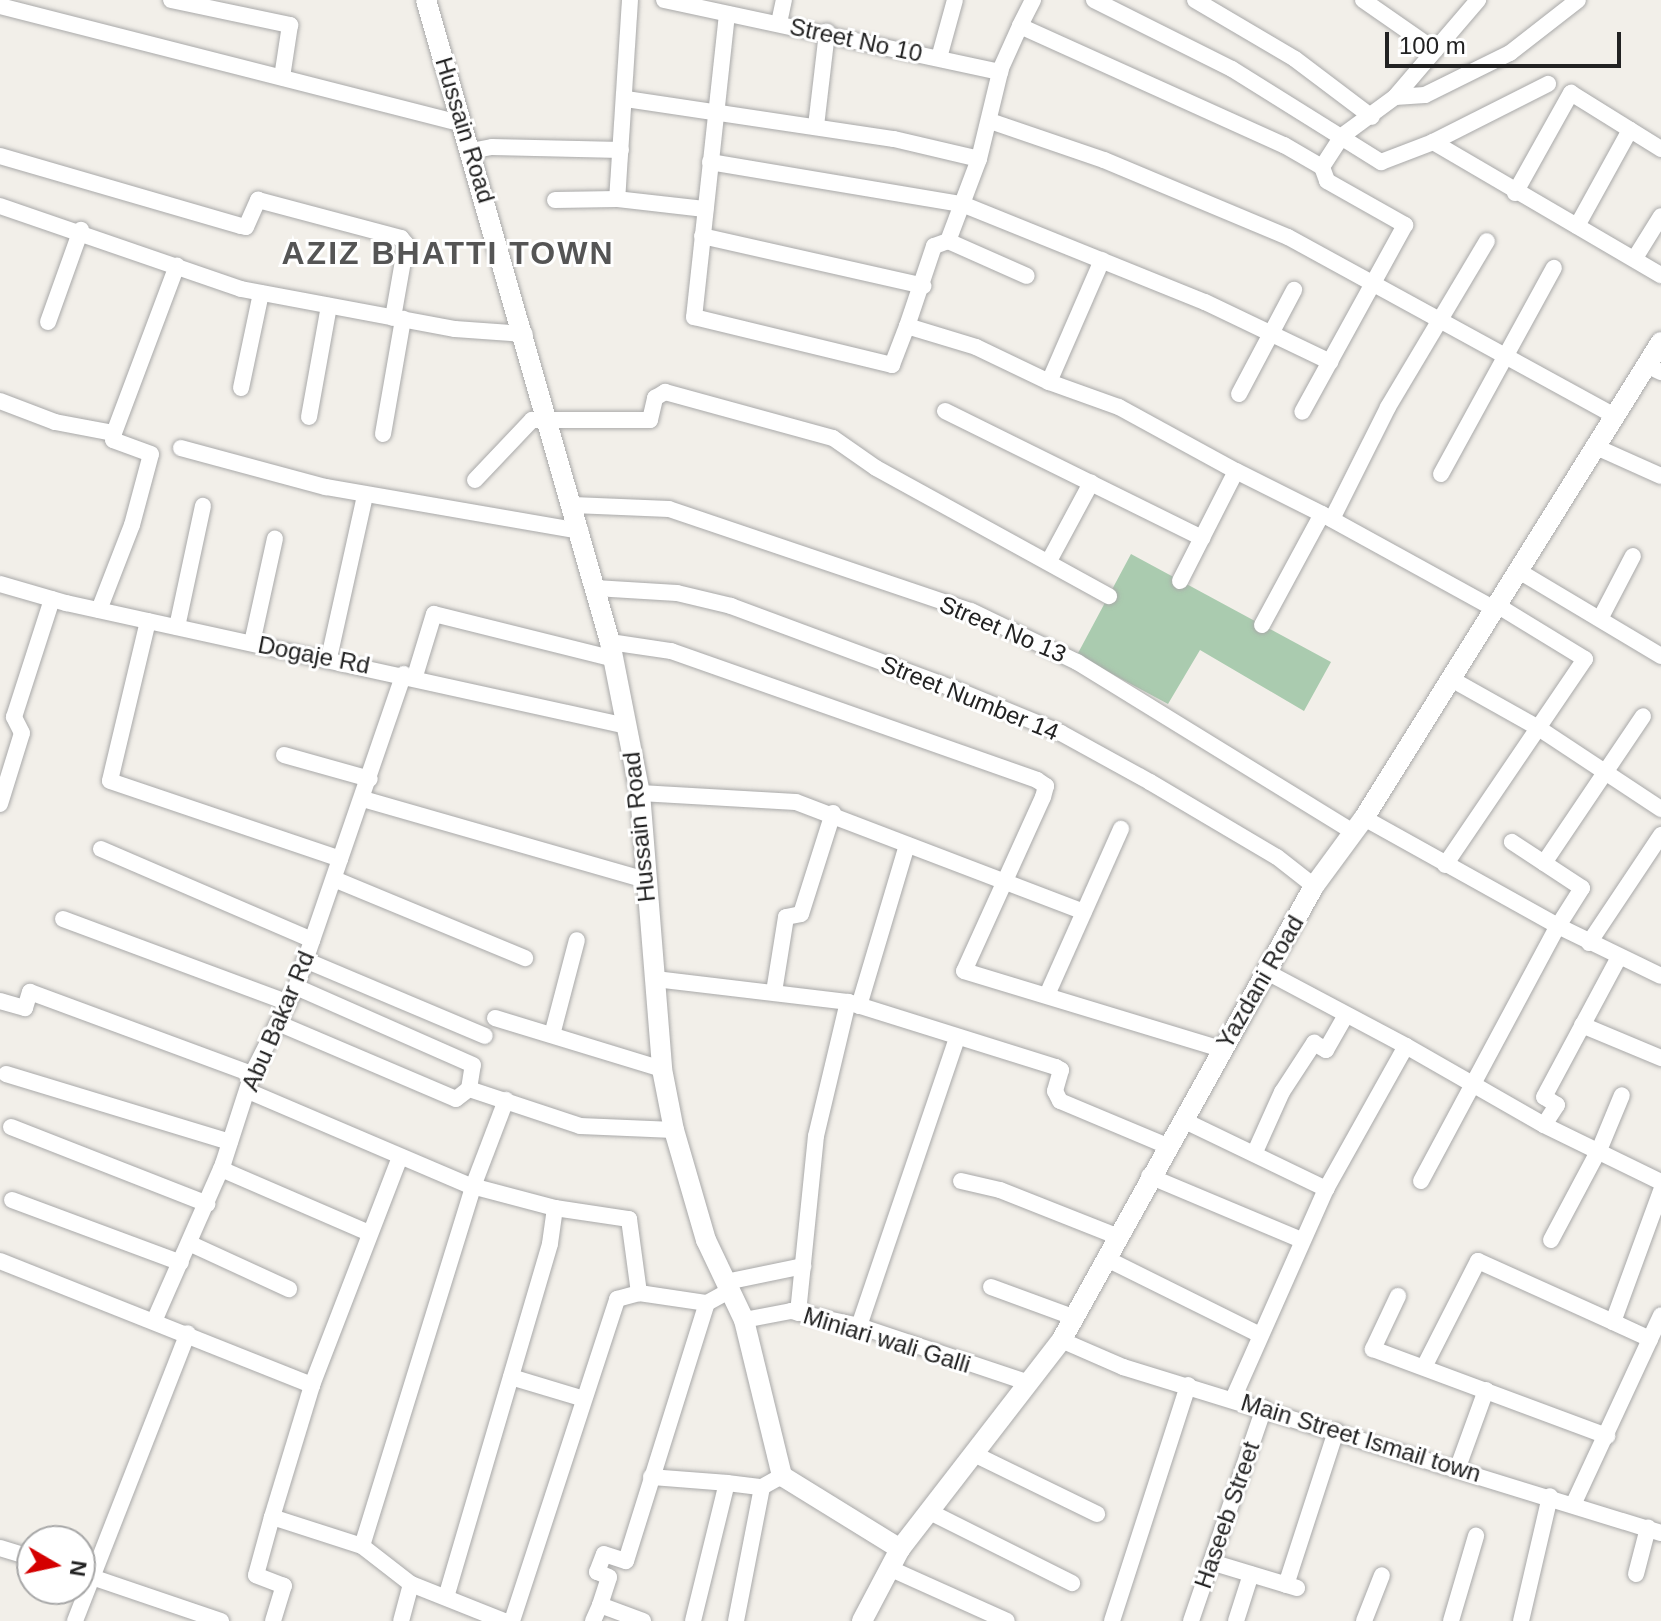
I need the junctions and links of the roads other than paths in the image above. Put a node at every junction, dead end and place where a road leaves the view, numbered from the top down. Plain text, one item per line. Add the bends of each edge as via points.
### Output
1 (171, 0) edge
2 (426, 0) edge
3 (630, 0) edge
4 (664, 0) edge
5 (784, 0) edge
6 (955, 0) edge
7 (1033, 0) edge
8 (1094, 0) edge
9 (1195, 0) edge
10 (1363, 0) edge
11 (1478, 0) edge
12 (1578, 0) edge
13 (9, 5) edge
14 (727, 14) junction
15 (779, 23) junction
16 (1020, 26) junction
17 (827, 32) junction
18 (1435, 50) junction
19 (939, 58) junction
20 (1000, 72) junction
21 (282, 77) junction
22 (1548, 84) dead end
23 (1395, 97) junction
24 (626, 99) junction
25 (716, 113) junction
26 (1372, 117) junction
27 (990, 121) junction
28 (463, 124) junction
29 (816, 126) junction
30 (1630, 130) junction
31 (1342, 136) junction
32 (1433, 142) junction
33 (1661, 149) edge
34 (621, 150) junction
35 (471, 151) junction
36 (0, 156) edge
37 (979, 159) junction
38 (710, 162) junction
39 (1322, 167) junction
40 (1515, 193) junction
41 (617, 199) junction
42 (555, 200) dead end
43 (962, 204) junction
44 (0, 206) edge
45 (705, 209) junction
46 (1661, 216) edge
47 (1577, 226) junction
48 (81, 230) junction
49 (702, 236) junction
50 (948, 241) junction
51 (1487, 241) dead end
52 (1635, 258) junction
53 (1102, 260) junction
54 (177, 265) junction
55 (1554, 268) dead end
56 (1661, 275) edge
57 (1027, 276) dead end
58 (1373, 285) junction
59 (923, 286) junction
60 (1294, 290) dead end
61 (261, 293) junction
62 (329, 306) junction
63 (398, 319) junction
64 (48, 322) dead end
65 (1439, 323) junction
66 (907, 326) junction
67 (525, 334) junction
68 (1271, 334) junction
69 (1661, 342) edge
70 (1508, 358) junction
71 (1330, 362) junction
72 (1654, 368) edge
73 (1049, 382) junction
74 (241, 388) dead end
75 (1239, 394) dead end
76 (0, 401) edge
77 (945, 411) dead end
78 (1302, 412) dead end
79 (1613, 415) junction
80 (309, 417) dead end
81 (549, 419) junction
82 (114, 433) junction
83 (383, 434) dead end
84 (1594, 446) junction
85 (181, 448) dead end
86 (1236, 471) junction
87 (1441, 474) dead end
88 (1661, 476) edge
89 (475, 480) dead end
90 (1091, 483) junction
91 (365, 495) junction
92 (573, 505) junction
93 (203, 506) dead end
94 (1327, 516) junction
95 (580, 531) junction
96 (275, 538) dead end
97 (1202, 538) junction
98 (1633, 556) dead end
99 (1049, 561) junction
100 (1517, 570) junction
101 (1180, 581) dead end
102 (0, 584) edge
103 (595, 588) junction
104 (1109, 596) dead end
105 (52, 599) junction
106 (1494, 606) junction
107 (99, 610) junction
108 (1600, 619) junction
109 (148, 621) junction
110 (1262, 625) dead end
111 (177, 627) junction
112 (252, 643) junction
113 (612, 650) junction
114 (1661, 656) edge
115 (329, 658) junction
116 (410, 675) junction
117 (1451, 679) junction
118 (1643, 716) dead end
119 (627, 726) junction
120 (1540, 729) junction
121 (284, 755) dead end
122 (1604, 772) junction
123 (370, 779) junction
124 (640, 793) junction
125 (363, 799) junction
126 (0, 804) edge
127 (1661, 809) edge
128 (833, 813) junction
129 (1358, 824) junction
130 (1121, 829) dead end
131 (1661, 835) edge
132 (1512, 842) dead end
133 (907, 845) junction
134 (101, 849) dead end
135 (340, 859) junction
136 (1544, 863) junction
137 (1445, 865) junction
138 (334, 879) junction
139 (645, 880) junction
140 (1003, 882) junction
141 (1314, 886) junction
142 (1084, 912) junction
143 (63, 919) dead end
144 (1558, 926) junction
145 (312, 940) junction
146 (577, 940) dead end
147 (1589, 943) junction
148 (525, 958) dead end
149 (1618, 959) junction
150 (305, 960) junction
151 (1265, 971) junction
152 (1661, 976) edge
153 (655, 979) junction
154 (296, 987) junction
155 (774, 992) junction
156 (1047, 995) junction
157 (0, 1001) edge
158 (289, 1003) junction
159 (854, 1004) junction
160 (1346, 1015) junction
161 (495, 1018) dead end
162 (280, 1024) junction
163 (1582, 1025) junction
164 (552, 1035) junction
165 (485, 1036) dead end
166 (957, 1038) junction
167 (1406, 1046) junction
168 (1221, 1049) junction
169 (1661, 1058) edge
170 (662, 1069) junction
171 (6, 1074) dead end
172 (252, 1074) junction
173 (1472, 1081) junction
174 (469, 1089) junction
175 (248, 1091) junction
176 (1622, 1095) dead end
177 (506, 1100) junction
178 (1185, 1121) junction
179 (1544, 1125) junction
180 (11, 1127) dead end
181 (674, 1130) junction
182 (230, 1142) junction
183 (1167, 1146) junction
184 (1600, 1148) junction
185 (1255, 1152) junction
186 (400, 1157) junction
187 (221, 1169) junction
188 (1149, 1176) junction
189 (961, 1181) dead end
190 (1421, 1181) dead end
191 (1661, 1182) edge
192 (474, 1184) junction
193 (1326, 1189) junction
194 (1661, 1191) edge
195 (12, 1200) dead end
196 (207, 1204) junction
197 (555, 1208) junction
198 (369, 1233) junction
199 (1116, 1236) junction
200 (1301, 1240) junction
201 (1551, 1240) dead end
202 (191, 1244) junction
203 (1105, 1258) junction
204 (0, 1261) edge
205 (181, 1263) junction
206 (803, 1266) junction
207 (728, 1286) junction
208 (991, 1287) dead end
209 (289, 1289) dead end
210 (639, 1293) junction
211 (1398, 1296) dead end
212 (707, 1303) junction
213 (798, 1313) junction
214 (1661, 1315) edge
215 (1073, 1317) junction
216 (155, 1319) junction
217 (744, 1320) junction
218 (1613, 1322) junction
219 (859, 1326) junction
220 (188, 1333) junction
221 (1260, 1335) junction
222 (1650, 1339) junction
223 (1061, 1340) junction
224 (1424, 1367) junction
225 (511, 1377) junction
226 (1029, 1383) junction
227 (312, 1385) junction
228 (1188, 1385) junction
229 (1486, 1390) junction
230 (584, 1399) junction
231 (1233, 1399) junction
232 (1264, 1408) junction
233 (1336, 1431) junction
234 (1607, 1436) junction
235 (974, 1454) junction
236 (1458, 1467) junction
237 (782, 1476) junction
238 (651, 1477) junction
239 (727, 1483) junction
240 (762, 1487) junction
241 (1550, 1496) junction
242 (1573, 1505) junction
243 (930, 1512) junction
244 (1097, 1514) dead end
245 (272, 1517) junction
246 (1654, 1530) edge
247 (1476, 1536) dead end
248 (362, 1546) junction
249 (900, 1549) junction
250 (96, 1554) edge
251 (1211, 1562) junction
252 (889, 1568) junction
253 (1251, 1574) junction
254 (1636, 1574) dead end
255 (1382, 1575) dead end
256 (96, 1579) edge
257 (1072, 1583) dead end
258 (411, 1584) junction
259 (446, 1597) junction
260 (600, 1605) junction
261 (221, 1621) edge
262 (273, 1621) edge
263 (401, 1621) edge
264 (504, 1621) edge
265 (512, 1621) edge
266 (593, 1621) edge
267 (643, 1621) edge
268 (693, 1621) edge
269 (736, 1621) edge
270 (862, 1621) edge
271 (1007, 1621) edge
272 (1112, 1621) edge
273 (1191, 1621) edge
274 (1236, 1621) edge
275 (1364, 1621) edge
276 (1451, 1621) edge
277 (1521, 1621) edge

1 - 21 street via 290,25
2 - 28 street, Hussain Road
3 - 24 street
4 - 14 street, Street No 10
5 - 15 street
6 - 19 street
7 - 16 street
8 - 31 street via 1232,69
9 - 26 street via 1295,59
10 - 18 street
11 - 18 street
12 - 23 street via 1510,53 1425,95
13 - 21 street
14 - 15 street, Street No 10
14 - 25 street
15 - 17 street, Street No 10
16 - 20 street
16 - 39 street
17 - 19 street, Street No 10
17 - 29 street
18 - 23 street
19 - 20 street, Street No 10
20 - 27 street
21 - 28 street
22 - 32 street
23 - 26 street
24 - 25 street
24 - 34 street
25 - 29 street
25 - 38 street
26 - 31 street
27 - 37 street
27 - 58 street via 1227,210
28 - 35 street, Hussain Road
29 - 37 street
30 - 33 street
30 - 40 street via 1571,93
30 - 47 street
31 - 32 street via 1381,162
31 - 39 street
32 - 40 street
34 - 35 street
34 - 41 street
35 - 67 street, Hussain Road
36 - 63 street via 241,226 246,227 258,200 401,238 406,244
37 - 43 street
38 - 43 street
38 - 45 street
39 - 58 street via 1327,181 1405,225
40 - 47 street
41 - 42 street
41 - 45 street
43 - 50 street
43 - 53 street
44 - 48 street
45 - 49 street
46 - 52 street
47 - 52 street
48 - 54 street
48 - 64 street
49 - 59 street
49 - 66 street via 694,308 701,320 892,365
50 - 57 street
50 - 59 street via 934,246
51 - 65 street
52 - 56 street
53 - 68 street
53 - 73 street
54 - 61 street
54 - 82 street
55 - 70 street
58 - 65 street
58 - 71 street
59 - 66 street
60 - 68 street
61 - 62 street
61 - 74 street
62 - 63 street
62 - 80 street
63 - 67 street
63 - 83 street
65 - 70 street
65 - 94 street
66 - 73 street via 976,347
67 - 81 street, Hussain Road
68 - 71 street
68 - 75 street
69 - 72 street, Yazdani Road
70 - 79 street
70 - 87 street
71 - 78 street
72 - 79 street, Yazdani Road
73 - 86 street via 1155,423
76 - 82 street via 55,422
77 - 90 street
79 - 84 street, Yazdani Road
81 - 89 street via 528,423
81 - 92 street, Hussain Road
81 - 99 street via 650,420 655,398 665,392 833,438 876,468
82 - 107 street via 113,440 151,454 132,525
84 - 88 street
84 - 100 street, Yazdani Road
85 - 91 street
86 - 94 street
86 - 97 street
90 - 97 street
90 - 99 street
91 - 95 street
91 - 115 street
92 - 95 street, Hussain Road
92 - 129 street, Street No 13 via 669,509 971,611 1077,662
93 - 111 street
94 - 106 street
94 - 110 street
95 - 103 street, Hussain Road
96 - 112 street
97 - 101 street
98 - 108 street
99 - 104 street
100 - 106 street, Yazdani Road
100 - 108 street
102 - 105 street, Dogaje Rd
103 - 113 street, Hussain Road
103 - 141 street, Street Number 14 via 677,593 731,606 952,688 1112,761 1277,857
105 - 107 street, Dogaje Rd
105 - 126 street via 14,717 22,733
106 - 117 street, Yazdani Road
106 - 120 street via 1585,659
107 - 109 street, Dogaje Rd
108 - 114 street
109 - 111 street, Dogaje Rd
109 - 135 street via 110,781
111 - 112 street, Dogaje Rd
112 - 115 street, Dogaje Rd
113 - 116 street, Abu Bakar Rd via 434,614
113 - 119 street, Hussain Road
113 - 140 street via 671,651 1037,780 1046,786 1043,797
115 - 116 street, Dogaje Rd
116 - 119 street, Dogaje Rd
116 - 123 street, Abu Bakar Rd
117 - 120 street
117 - 129 street, Yazdani Road
118 - 122 street
119 - 124 street, Hussain Road
120 - 122 street
120 - 137 street
121 - 123 street
122 - 127 street
122 - 136 street
123 - 125 street, Abu Bakar Rd
124 - 128 street via 796,802
124 - 139 street, Hussain Road
125 - 135 street, Abu Bakar Rd
125 - 139 street
128 - 133 street
128 - 155 street via 802,912 786,917
129 - 137 street, Street No 13
129 - 141 street, Yazdani Road
130 - 142 street
131 - 147 street
132 - 136 street
133 - 140 street
133 - 159 street
134 - 145 street
135 - 138 street, Abu Bakar Rd
136 - 144 street via 1582,888
137 - 144 street, Street No 13
138 - 145 street, Abu Bakar Rd
138 - 148 street
139 - 153 street, Hussain Road
140 - 142 street
140 - 156 street via 964,971
141 - 151 street, Yazdani Road
142 - 156 street
143 - 158 street
144 - 147 street, Street No 13
144 - 173 street
145 - 150 street, Abu Bakar Rd
146 - 164 street
147 - 149 street, Street No 13
149 - 152 street, Street No 13
149 - 163 street
150 - 154 street, Abu Bakar Rd
150 - 165 street
151 - 160 street
151 - 168 street, Yazdani Road
153 - 155 street
153 - 170 street, Hussain Road
154 - 158 street, Abu Bakar Rd
154 - 174 street via 473,1065
155 - 159 street
156 - 168 street
157 - 172 street via 25,1008 30,992
158 - 162 street, Abu Bakar Rd
159 - 166 street
159 - 206 street via 816,1136
160 - 167 street
160 - 185 street via 1326,1050 1314,1043 1282,1092
161 - 164 street
162 - 172 street, Abu Bakar Rd
162 - 174 street via 456,1099
163 - 169 street
163 - 179 street via 1544,1097 1557,1105
164 - 170 street
166 - 183 street via 1056,1067 1061,1070 1055,1091 1060,1101
166 - 219 street
167 - 173 street
167 - 193 street
168 - 178 street, Yazdani Road
170 - 181 street, Hussain Road
171 - 182 street
172 - 175 street, Abu Bakar Rd
173 - 179 street
173 - 190 street
174 - 177 street
175 - 182 street, Abu Bakar Rd
175 - 186 street
176 - 184 street
177 - 181 street via 580,1126
177 - 192 street
178 - 183 street, Yazdani Road
178 - 185 street
179 - 184 street
180 - 196 street
181 - 207 street, Hussain Road via 706,1240
182 - 187 street, Abu Bakar Rd
183 - 188 street, Yazdani Road
184 - 191 street
184 - 201 street
185 - 193 street
186 - 192 street
186 - 198 street
187 - 196 street, Abu Bakar Rd
187 - 198 street
188 - 199 street, Yazdani Road
188 - 200 street
189 - 199 street
192 - 197 street
192 - 248 street
193 - 200 street
194 - 218 street
195 - 205 street
196 - 202 street, Abu Bakar Rd
197 - 210 street via 629,1219
197 - 225 street via 550,1244
198 - 227 street
199 - 203 street, Yazdani Road
200 - 221 street
202 - 205 street, Abu Bakar Rd
202 - 209 street
203 - 215 street, Yazdani Road
203 - 221 street
204 - 216 street
205 - 216 street, Abu Bakar Rd
206 - 207 street
206 - 213 street
207 - 212 street
207 - 217 street, Hussain Road
208 - 215 street
210 - 212 street
210 - 230 street via 617,1299
211 - 224 street via 1373,1349
212 - 238 street
213 - 217 street, Miniari wali Galli
213 - 219 street, Miniari wali Galli
214 - 222 street
215 - 223 street, Yazdani Road
216 - 220 street
217 - 237 street, Hussain Road
218 - 222 street
218 - 224 street via 1478,1261
219 - 226 street, Miniari wali Galli
220 - 227 street
220 - 250 street
221 - 231 street
222 - 234 street
223 - 226 street, Yazdani Road
223 - 228 street, Main Street Ismail town via 1123,1367
224 - 229 street
225 - 230 street
225 - 259 street
226 - 235 street, Yazdani Road
227 - 245 street
228 - 231 street, Main Street Ismail town
228 - 272 street
229 - 234 street
229 - 236 street
230 - 265 street
231 - 232 street, Main Street Ismail town
232 - 233 street, Main Street Ismail town
232 - 251 street, Haseeb Street
233 - 236 street, Main Street Ismail town
233 - 253 street via 1291,1586
234 - 242 street
235 - 243 street, Yazdani Road
235 - 244 street
236 - 241 street, Main Street Ismail town
237 - 240 street
237 - 249 street
238 - 239 street
238 - 260 street via 626,1561 604,1554 597,1572 609,1577
239 - 240 street
239 - 268 street
240 - 269 street
241 - 242 street, Main Street Ismail town
241 - 277 street
242 - 246 street, Main Street Ismail town
243 - 249 street, Yazdani Road
243 - 257 street
245 - 248 street
245 - 262 street via 256,1575 284,1586
246 - 254 street
247 - 276 street
248 - 258 street
249 - 252 street, Yazdani Road
251 - 253 street
251 - 273 street, Haseeb Street
252 - 270 street, Yazdani Road
252 - 271 street
253 - 274 street
255 - 275 street
256 - 261 street
258 - 259 street
258 - 263 street
259 - 264 street
260 - 266 street
260 - 267 street

